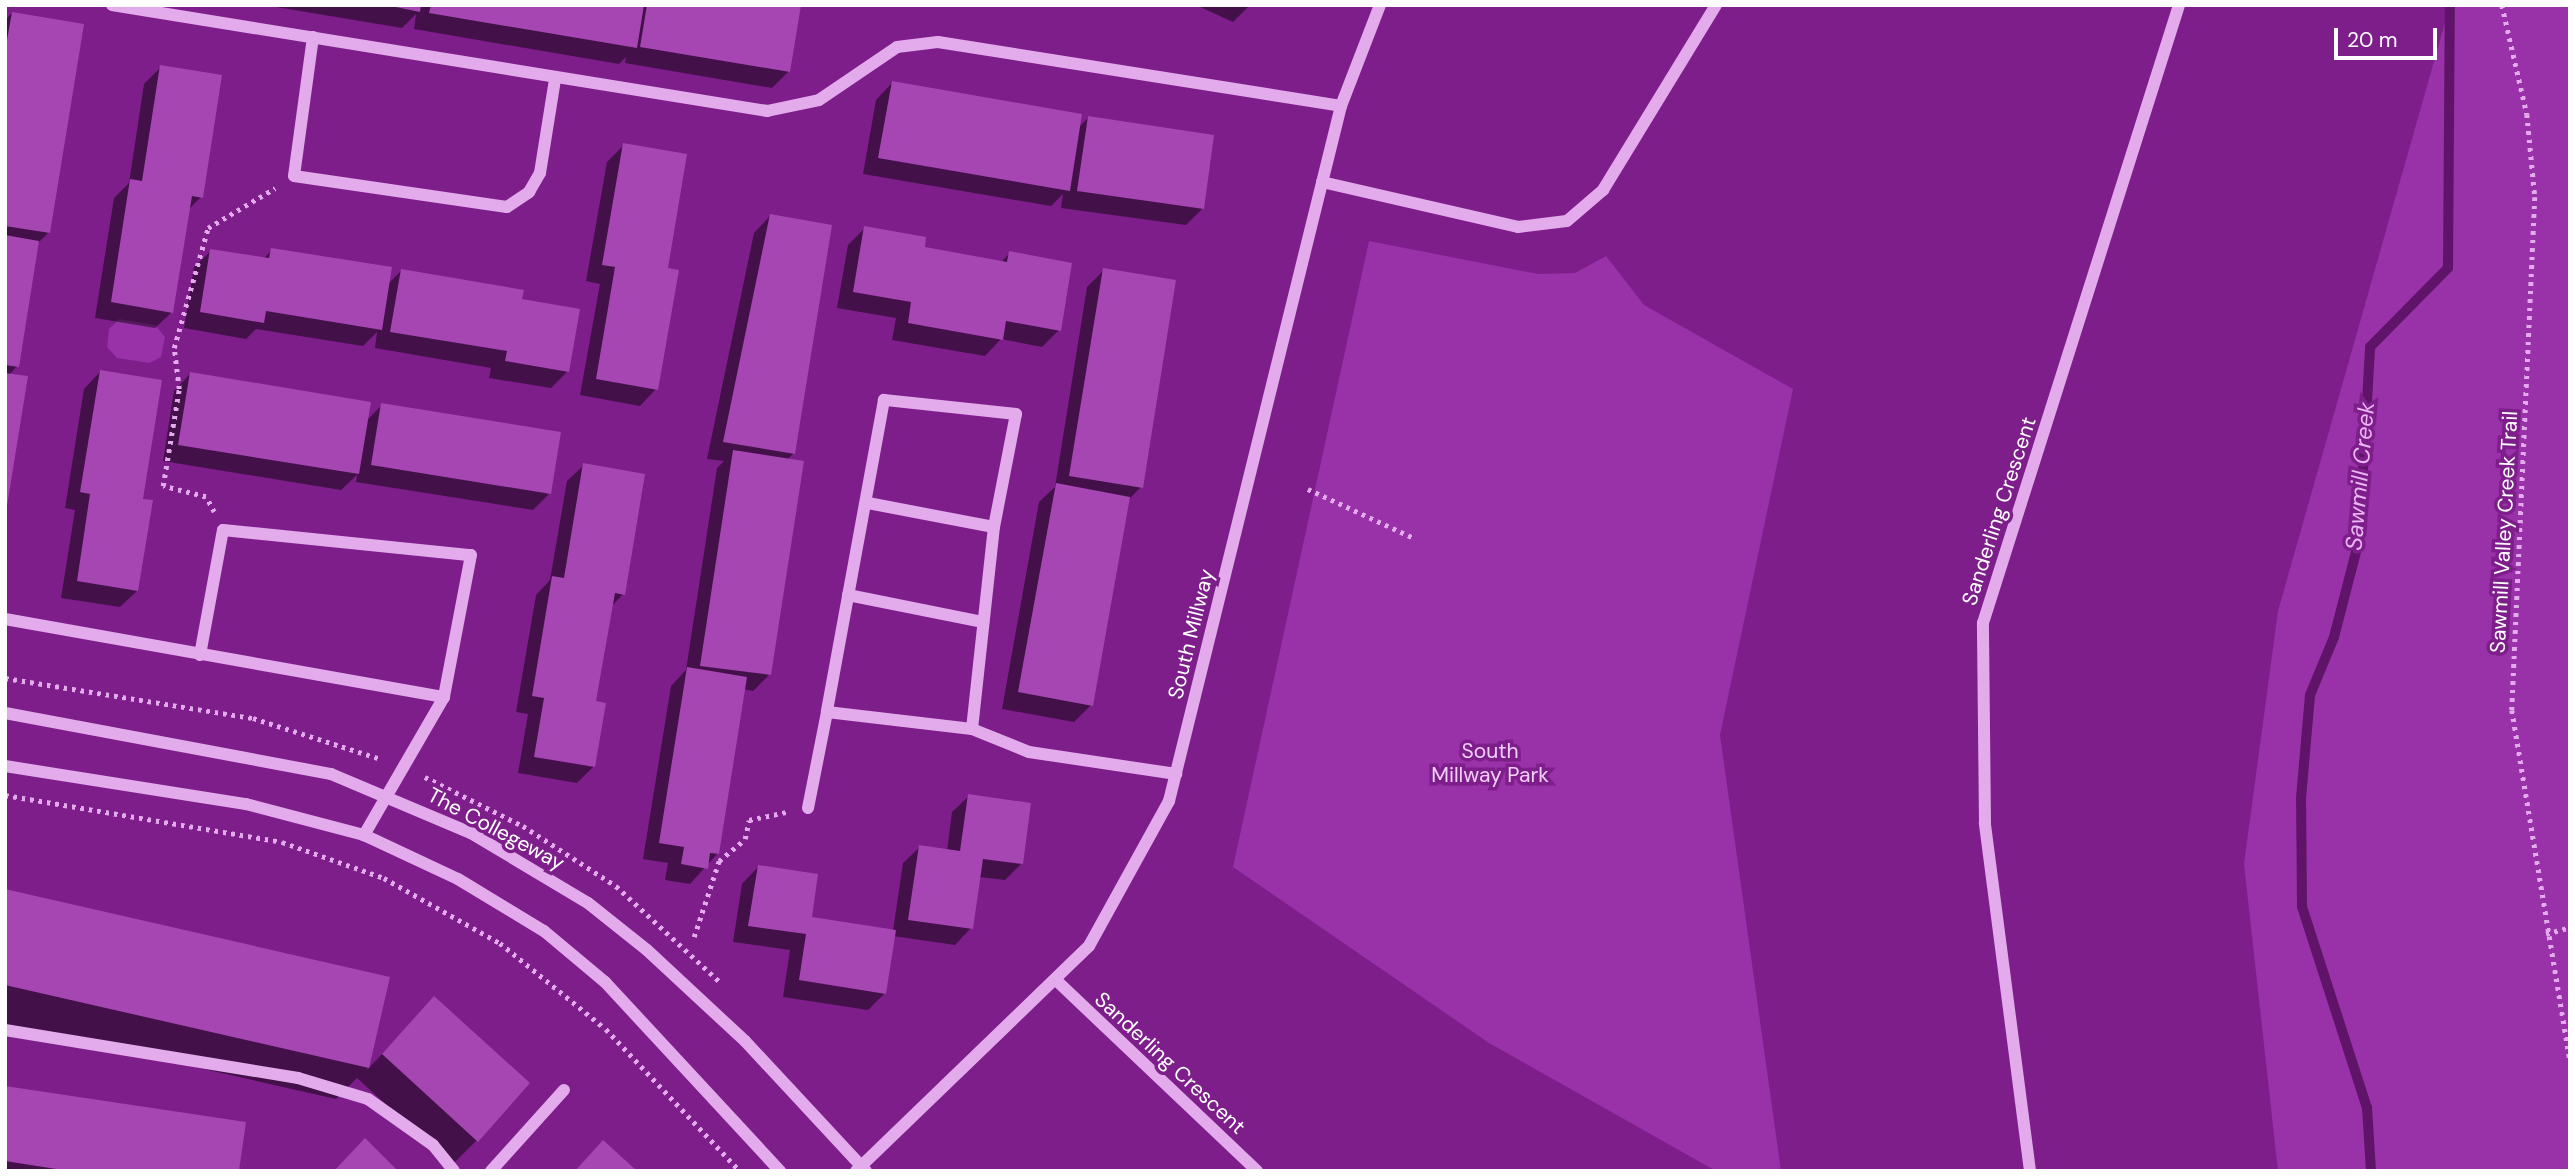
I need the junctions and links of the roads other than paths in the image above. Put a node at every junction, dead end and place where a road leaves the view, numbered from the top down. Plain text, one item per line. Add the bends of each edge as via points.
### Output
1 (112, 5) edge
2 (1380, 5) edge
3 (1716, 5) edge
4 (2179, 5) edge
5 (313, 37) junction
6 (555, 79) junction
7 (1340, 106) junction
8 (1322, 182) junction
9 (868, 503) junction
10 (994, 527) junction
11 (848, 596) junction
12 (5, 619) edge
13 (983, 622) junction
14 (200, 655) junction
15 (444, 697) junction
16 (827, 712) junction
17 (5, 713) edge
18 (972, 729) junction
19 (5, 766) edge
20 (1176, 774) junction
21 (386, 793) junction
22 (808, 808) road end
23 (364, 835) junction
24 (1056, 981) junction
25 (5, 1030) edge
26 (564, 1090) dead end
27 (861, 1169) edge
28 (454, 1171) edge
29 (491, 1171) edge
30 (780, 1171) edge
31 (1257, 1171) edge
32 (2029, 1171) edge

1 - 5 street
2 - 7 street, South Millway
3 - 8 street via 1603,190 1567,221 1518,227
4 - 32 street, Sanderling Crescent via 1983,623 1985,823
5 - 6 street
5 - 6 street via 294,176 506,207 529,192 540,173
6 - 7 street via 784,112 819,100 897,47 938,42
7 - 8 street, South Millway
8 - 20 street, South Millway
9 - 10 street
9 - 10 street via 884,400 1016,414
9 - 11 street
10 - 13 street
11 - 13 street
11 - 16 street
12 - 14 street
13 - 18 street
14 - 15 street
14 - 15 street via 223,530 471,555
15 - 21 street
16 - 18 street
16 - 22 street
17 - 21 street, The Collegeway via 228,750
18 - 20 street via 1030,752
19 - 23 street via 246,804
20 - 24 street, South Millway via 1120,896
21 - 23 street
21 - 27 street, The Collegeway via 471,833 588,903 745,1041
23 - 30 street via 458,879 544,931 671,1047
24 - 27 street, South Millway
24 - 31 street, Sanderling Crescent
25 - 28 street via 298,1077 356,1095 433,1145
26 - 29 street

